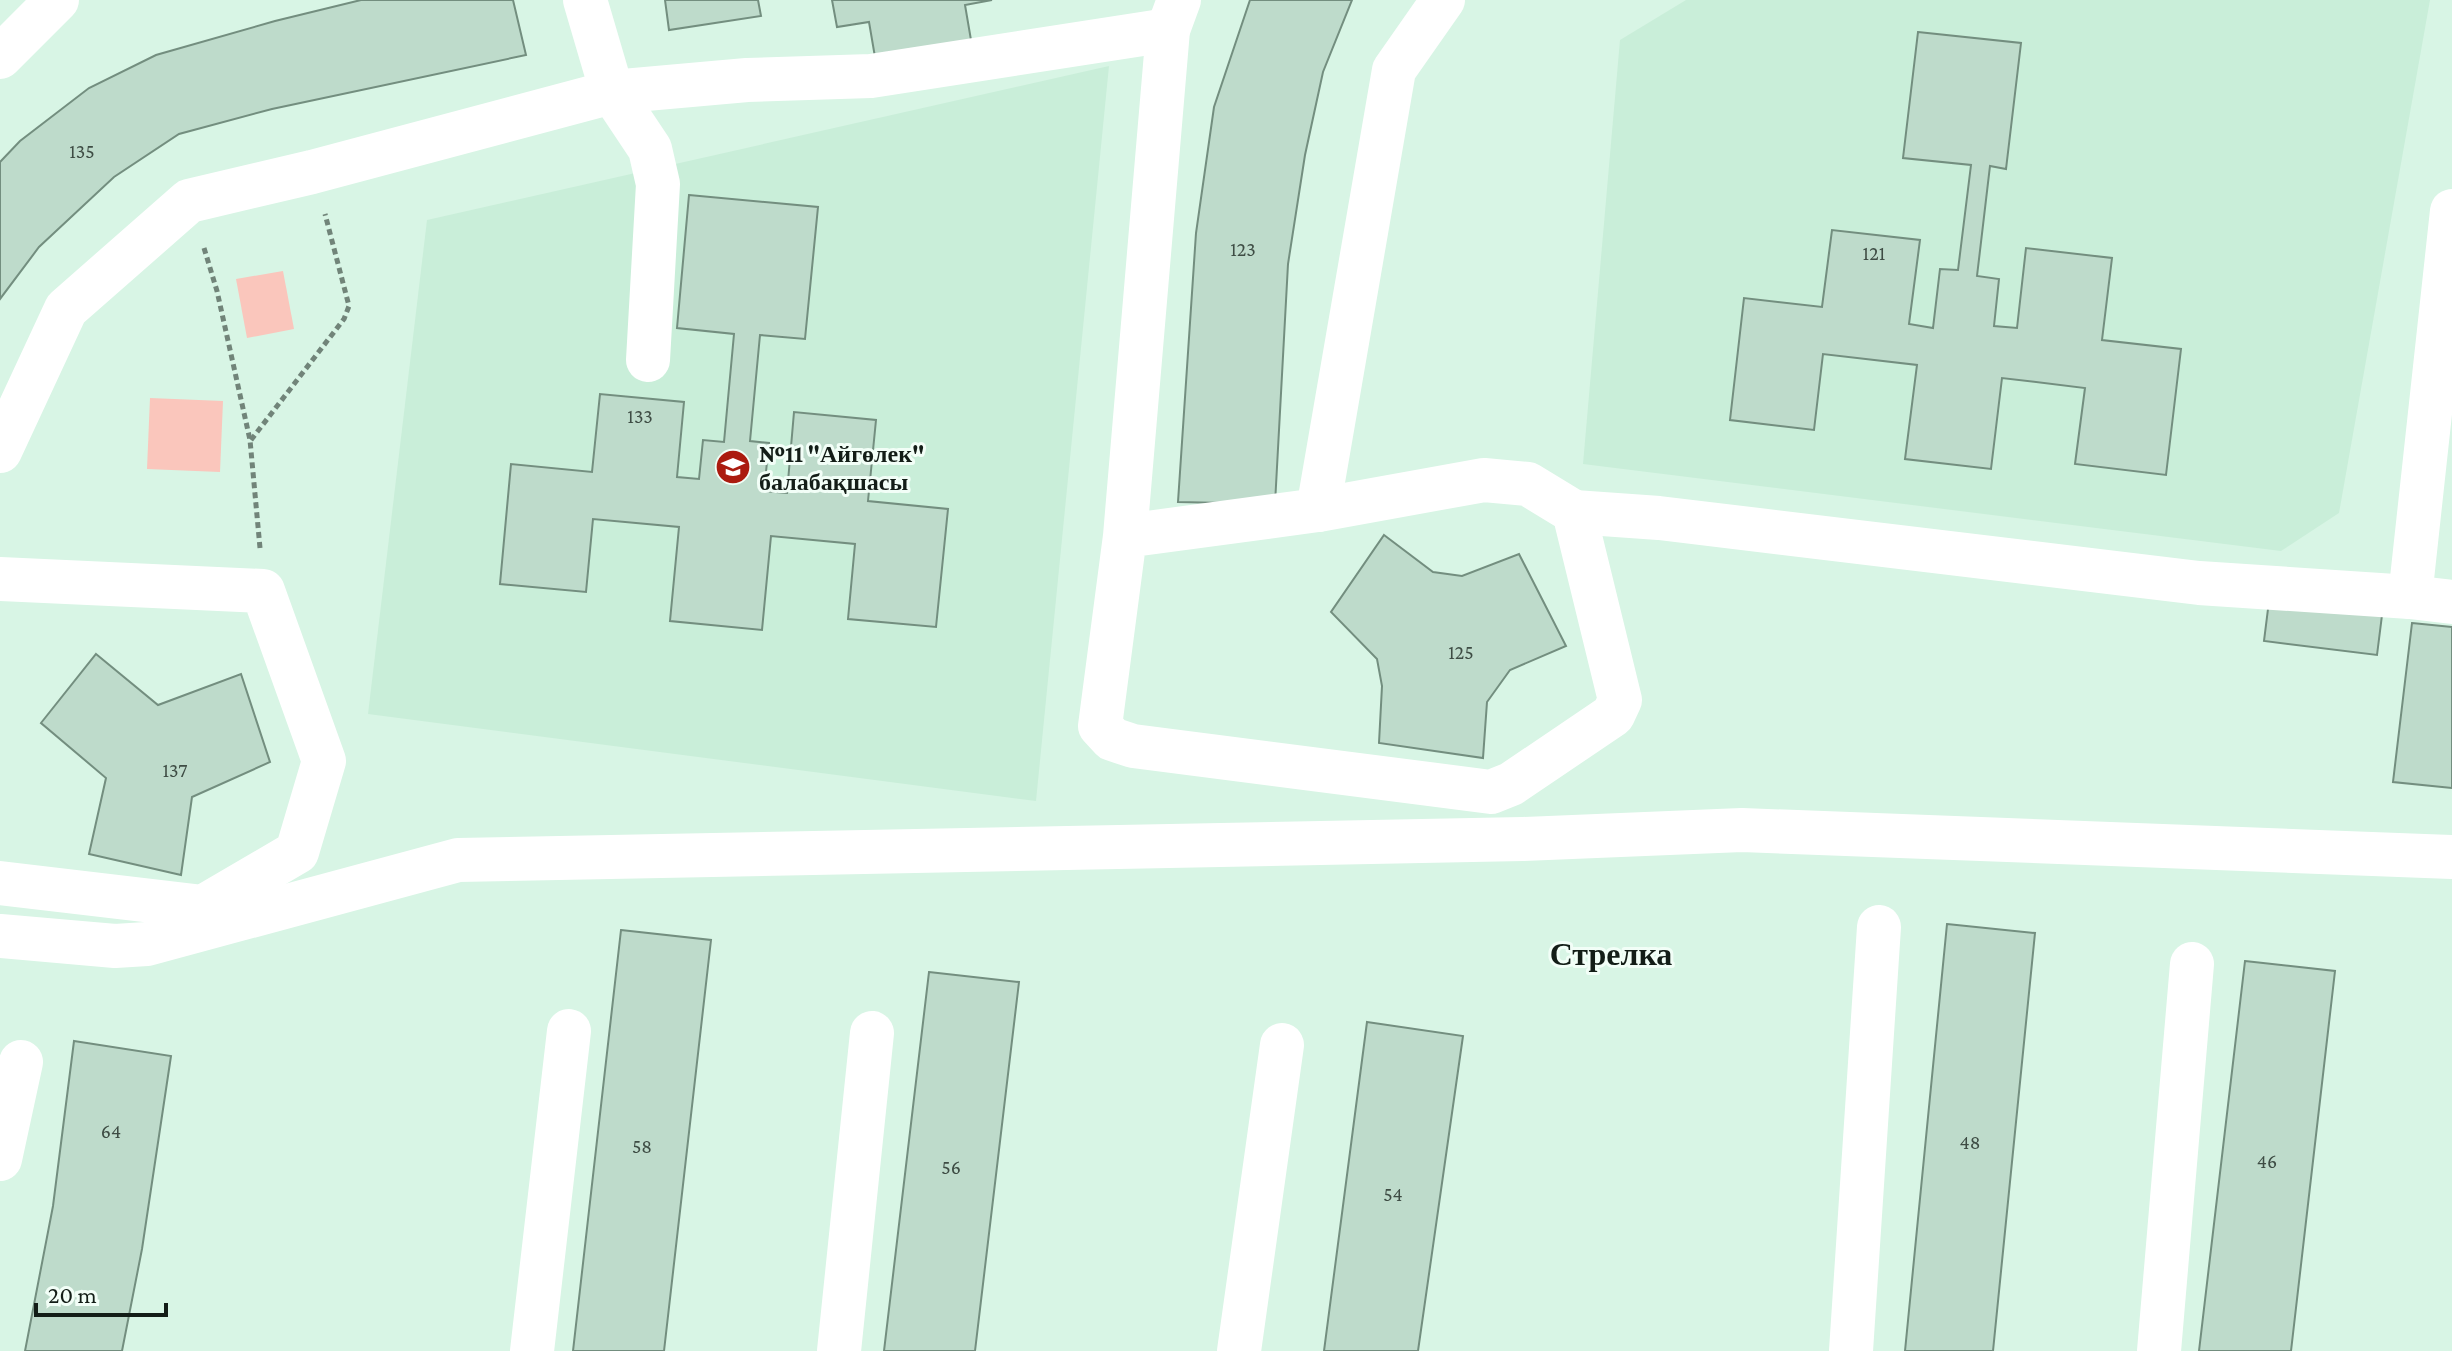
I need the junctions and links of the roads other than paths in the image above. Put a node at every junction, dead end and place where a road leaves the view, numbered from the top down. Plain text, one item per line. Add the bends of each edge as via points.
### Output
1 (57, 0) edge
2 (585, 0) edge
3 (1443, 0) edge
4 (1174, 15) edge
5 (0, 57) edge
6 (612, 92) junction
7 (2452, 211) edge
8 (648, 360) dead end
9 (0, 451) edge
10 (1318, 510) junction
11 (1574, 512) junction
12 (1125, 536) junction
13 (0, 579) edge
14 (2431, 599) edge
15 (2452, 857) edge
16 (0, 883) edge
17 (1879, 927) dead end
18 (0, 936) edge
19 (2192, 964) dead end
20 (569, 1031) dead end
21 (872, 1033) dead end
22 (1282, 1045) dead end
23 (21, 1062) dead end
24 (0, 1159) edge
25 (532, 1351) edge
26 (839, 1351) edge
27 (1239, 1351) edge
28 (1851, 1351) edge
29 (2159, 1351) edge

1 - 5 lane
2 - 6 lane
3 - 10 lane via 1394,70
4 - 6 lane via 871,76
4 - 12 lane
6 - 8 lane via 650,149 658,184
6 - 9 lane via 189,201 66,309
7 - 14 lane
10 - 11 lane via 1484,480 1528,484
10 - 12 lane
11 - 12 lane via 1620,700 1613,715 1491,792 1133,746 1112,739 1100,726
11 - 14 lane via 2199,583
13 - 16 lane via 263,591 324,761 297,852 203,907
15 - 18 lane via 1742,830 1508,840 458,860 147,944
17 - 28 lane
19 - 29 lane
20 - 25 lane
21 - 26 lane
22 - 27 lane
23 - 24 lane

